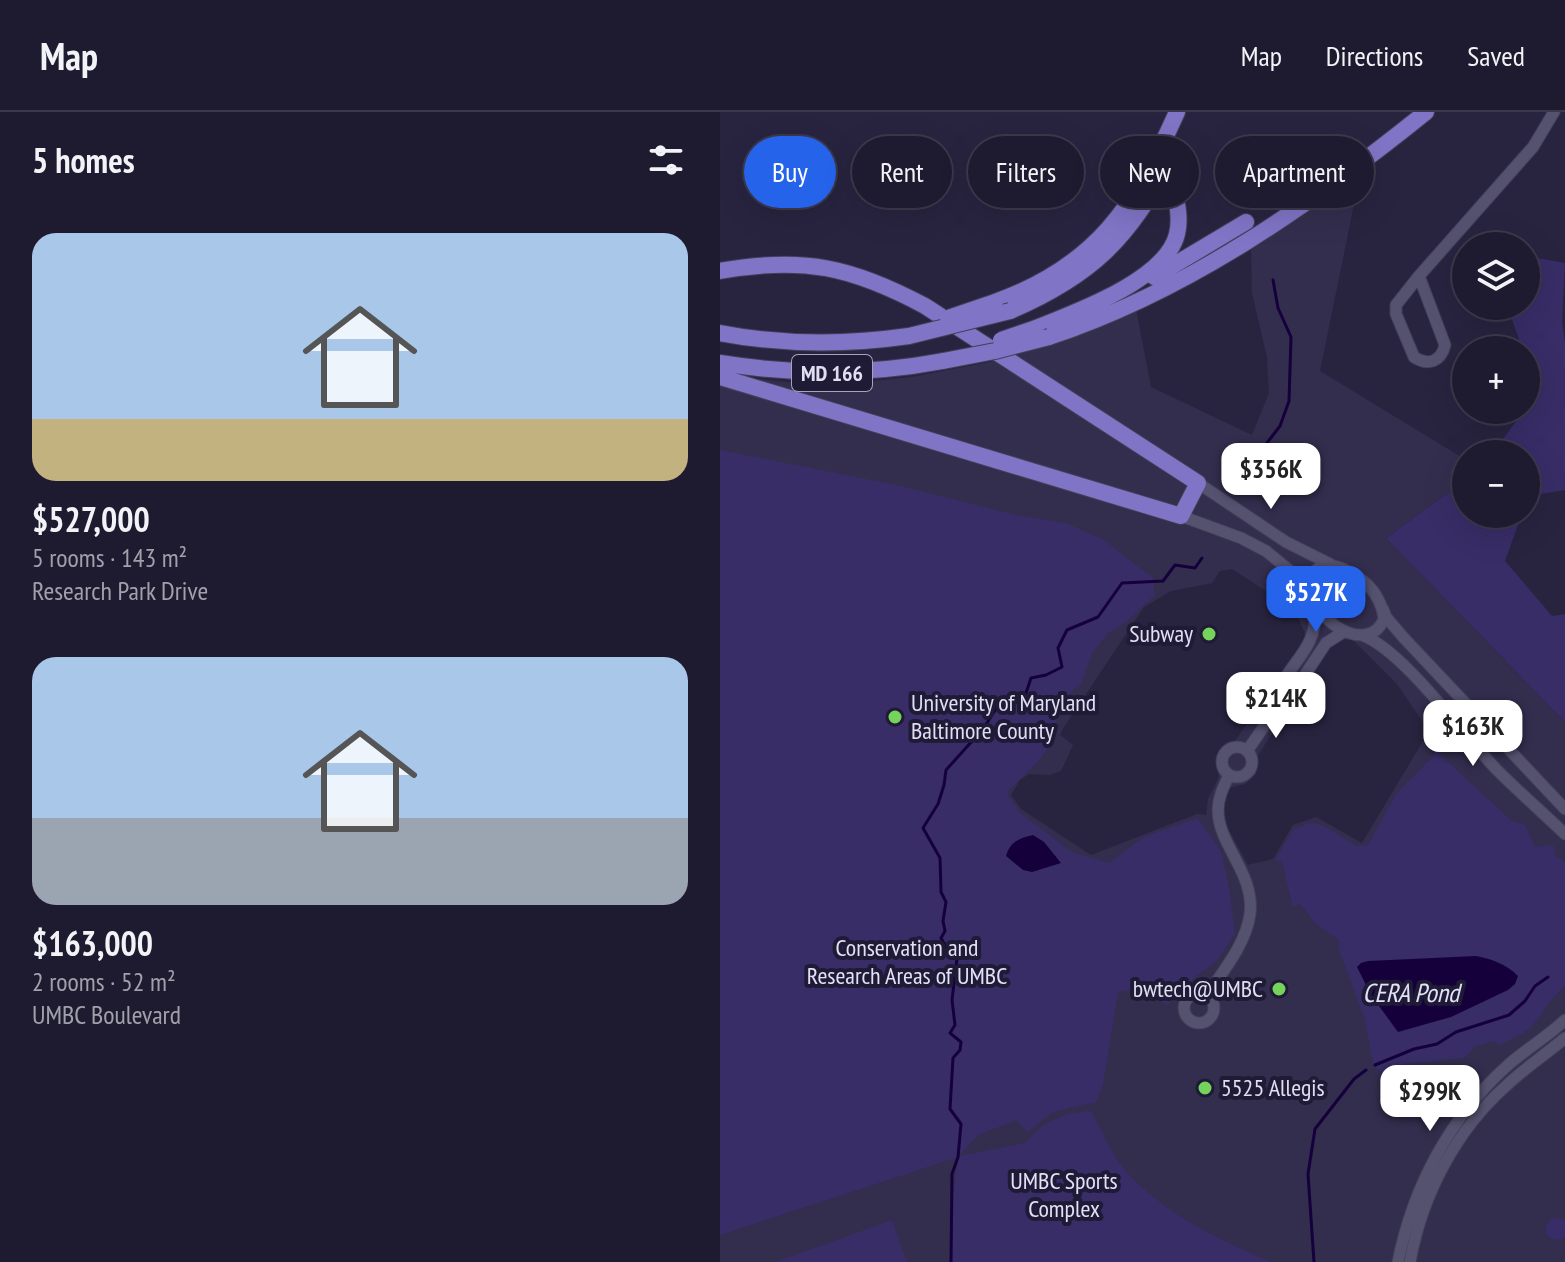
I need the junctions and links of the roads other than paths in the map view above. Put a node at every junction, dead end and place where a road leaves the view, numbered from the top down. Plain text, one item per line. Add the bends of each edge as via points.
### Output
1 (1167, 112) edge
2 (1177, 112) edge
3 (1420, 112) edge
4 (1426, 112) edge
5 (1557, 112) edge
6 (1565, 116) edge
7 (1398, 134) junction
8 (1159, 136) edge
9 (1165, 136) edge
10 (1126, 208) edge
11 (1246, 222) dead end
12 (720, 271) edge
13 (1419, 276) junction
14 (1003, 307) junction
15 (720, 330) edge
16 (1042, 333) junction
17 (720, 363) edge
18 (720, 377) edge
19 (1198, 483) junction
20 (1181, 516) junction
21 (1331, 565) junction
22 (1308, 590) junction
23 (1314, 604) junction
24 (1383, 609) junction
25 (1345, 631) junction
26 (1362, 635) junction
27 (1276, 709) junction
28 (1247, 751) junction
29 (1229, 775) junction
30 (1565, 809) edge
31 (1565, 834) edge
32 (1207, 995) dead end
33 (1565, 1020) edge
34 (1565, 1038) edge
35 (1398, 1262) edge
36 (1410, 1262) edge

1 - 8 highway
2 - 9 highway, MD 166
3 - 7 highway
4 - 7 highway, MD 166
5 - 6 street
5 - 13 street via 1533,147
7 - 16 highway, MD 166 via 1312,198 1210,262 1115,311
10 - 14 highway, MD 166 via 1086,252
11 - 16 highway via 1110,303
12 - 19 highway via 802,264 890,287
13 - 13 street via 1398,300 1396,314 1414,357 1427,363 1435,361 1445,345
14 - 15 highway, MD 166, bridge via 903,332 806,335
14 - 16 highway via 1049,294 1096,262 1131,226 1170,160 1178,222 1165,258
16 - 17 highway, MD 166, bridge via 995,351 912,367 841,373
18 - 20 highway
19 - 20 highway
19 - 21 street via 1286,542
20 - 22 street via 1266,551
21 - 22 street via 1314,570
21 - 24 street via 1359,576
22 - 23 street
23 - 25 street
23 - 27 street via 1313,638 1276,694
24 - 26 street via 1382,625
24 - 30 street via 1403,637
25 - 26 street
25 - 27 street via 1326,643 1289,699
26 - 31 street via 1411,673 1497,769
27 - 28 street
28 - 29 street via 1251,769 1243,776
28 - 29 street via 1238,747 1225,753 1222,762
29 - 32 street via 1218,810 1248,887 1250,916 1235,953
33 - 35 street via 1508,1065 1461,1117 1419,1190
34 - 36 street via 1505,1086 1458,1142 1430,1194

